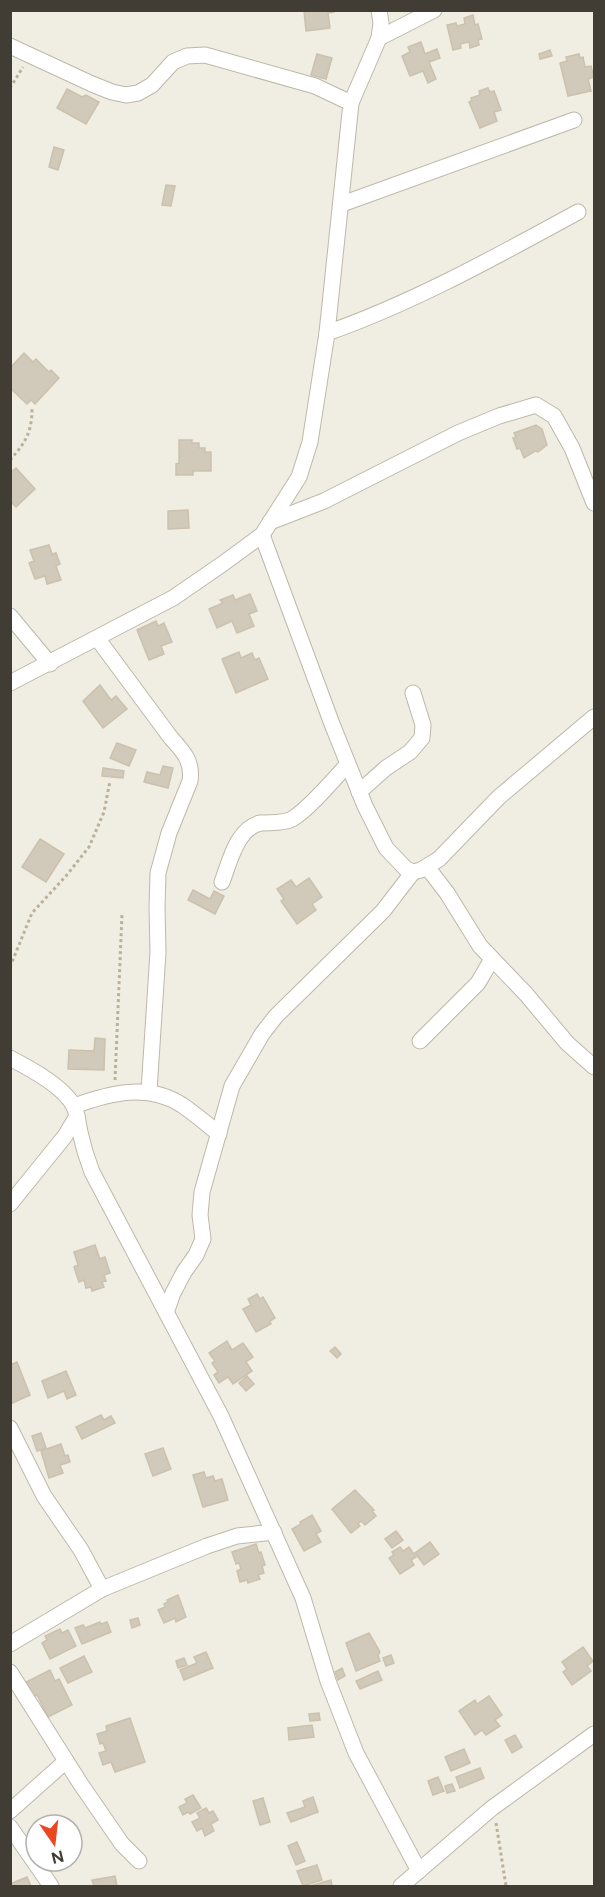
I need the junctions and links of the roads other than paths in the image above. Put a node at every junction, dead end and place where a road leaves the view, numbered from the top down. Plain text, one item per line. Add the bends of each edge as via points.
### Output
1 (379, 10) edge
2 (435, 10) edge
3 (379, 38) junction
4 (10, 46) edge
5 (351, 104) junction
6 (574, 120) dead end
7 (342, 204) junction
8 (579, 212) dead end
9 (327, 333) junction
10 (594, 502) edge
11 (266, 528) junction
12 (10, 616) edge
13 (97, 638) junction
14 (50, 664) junction
15 (10, 683) edge
16 (413, 693) dead end
17 (594, 717) edge
18 (348, 764) junction
19 (359, 792) junction
20 (420, 870) junction
21 (222, 882) dead end
22 (492, 959) junction
23 (420, 1041) dead end
24 (10, 1058) edge
25 (594, 1067) edge
26 (149, 1091) junction
27 (76, 1111) junction
28 (219, 1134) junction
29 (10, 1204) edge
30 (167, 1310) junction
31 (10, 1428) edge
32 (274, 1532) junction
33 (102, 1588) junction
34 (10, 1644) edge
35 (10, 1672) edge
36 (594, 1734) edge
37 (66, 1761) junction
38 (10, 1811) edge
39 (10, 1827) edge
40 (139, 1861) dead end
41 (420, 1871) junction
42 (51, 1887) edge
43 (401, 1887) edge

1 - 3 street
2 - 3 street
3 - 5 street
4 - 5 street via 92,84 126,95 152,85 173,62 205,55 315,86
5 - 7 street
6 - 7 street
7 - 9 street
8 - 9 street via 399,304
9 - 11 street via 310,442 299,477
10 - 11 street via 554,416 536,405 458,433
11 - 13 street via 172,598
11 - 18 street
12 - 14 street
13 - 14 street
13 - 26 street via 183,750 191,771 158,873 158,952
14 - 15 street
16 - 19 street via 422,718 422,738
17 - 20 street via 499,797 439,859
18 - 19 street
18 - 21 street via 299,814 286,821 250,827 234,850
19 - 20 street via 386,848 402,866
20 - 22 street via 447,893
20 - 28 street via 262,1034 232,1086
22 - 23 street via 478,983
22 - 25 street via 567,1043
24 - 27 street via 56,1088
26 - 27 street via 114,1094
26 - 28 street via 181,1105
27 - 29 street via 65,1136
27 - 30 street via 92,1172
28 - 30 street via 202,1192 204,1239
30 - 32 street
31 - 33 street via 44,1496
32 - 33 street via 237,1536
32 - 41 street via 303,1598 328,1681 356,1753
33 - 34 street
35 - 37 street
36 - 41 street via 492,1808
37 - 38 street
37 - 40 street via 122,1844
39 - 42 street
41 - 43 street

